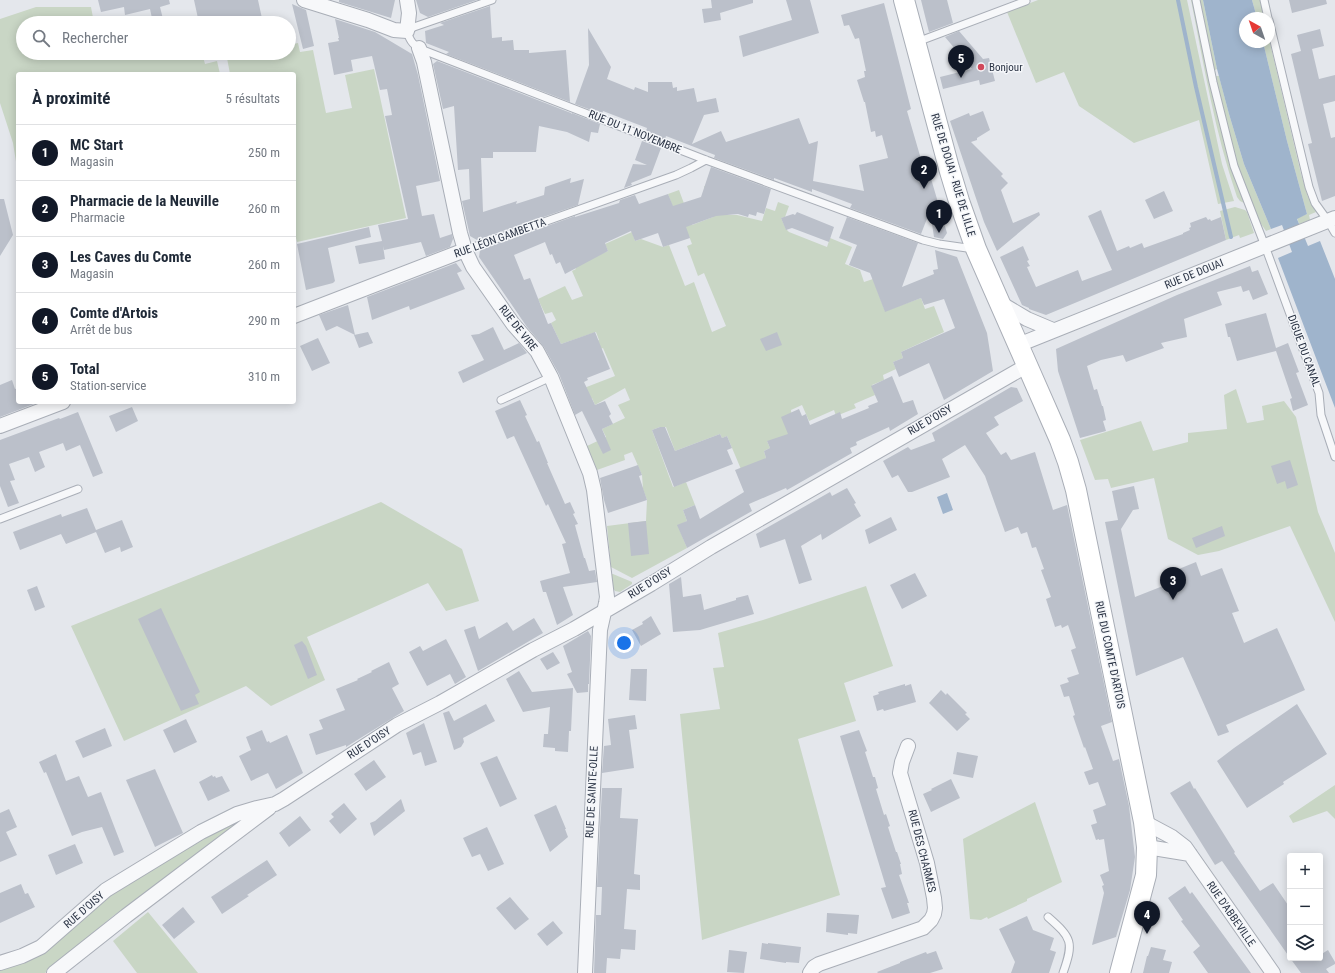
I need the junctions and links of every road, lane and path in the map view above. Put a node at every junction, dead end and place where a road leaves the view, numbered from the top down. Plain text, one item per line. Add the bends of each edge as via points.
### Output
1 (304, 0) edge
2 (407, 0) edge
3 (492, 0) edge
4 (904, 0) edge
5 (1196, 0) edge
6 (1264, 0) edge
7 (1026, 1) dead end
8 (1267, 12) edge
9 (407, 32) junction
10 (915, 42) junction
11 (1275, 44) edge
12 (419, 48) junction
13 (706, 160) junction
14 (1333, 224) edge
15 (1265, 246) junction
16 (976, 249) junction
17 (465, 250) junction
18 (1000, 303) junction
19 (296, 315) edge
20 (1053, 330) junction
21 (1018, 344) junction
22 (1028, 365) junction
23 (551, 377) junction
24 (501, 400) dead end
25 (58, 404) edge
26 (0, 426) edge
27 (1335, 457) edge
28 (78, 488) dead end
29 (0, 519) edge
30 (604, 611) junction
31 (908, 746) dead end
32 (275, 804) junction
33 (1144, 822) junction
34 (1147, 847) junction
35 (1190, 854) junction
36 (1048, 917) dead end
37 (0, 963) edge
38 (54, 973) edge
39 (585, 973) edge
40 (810, 973) edge
41 (1063, 973) edge
42 (1120, 973) edge
43 (1272, 973) edge

1 - 9 street
2 - 9 street
3 - 9 lane via 426,22
4 - 10 main road, RUE DE DOUAI - RUE DE LILLE
5 - 15 lane, DIGUE DU CANAL via 1234,166
6 - 8 lane
7 - 10 lane
9 - 12 lane
10 - 16 main road, RUE DE DOUAI - RUE DE LILLE via 959,201
11 - 14 lane via 1308,183 1315,203
12 - 13 lane, RUE DU 11 NOVEMBRE
12 - 17 street, RUE DE VIRE
13 - 16 lane, RUE DU 11 NOVEMBRE via 923,240
13 - 17 lane, RUE LÉON GAMBETTA via 676,175
14 - 15 street, RUE DE DOUAI via 1313,227
15 - 20 street, RUE DE DOUAI
15 - 27 lane, DIGUE DU CANAL via 1319,393 1321,415
16 - 18 main road, RUE DE DOUAI - RUE DE LILLE
17 - 19 street, RUE LÉON GAMBETTA
17 - 23 street, RUE DE VIRE via 469,260 516,329 537,351
18 - 20 street via 1027,319
18 - 21 main road, RUE DE DOUAI - RUE DE LILLE
20 - 21 street, RUE DE DOUAI
21 - 22 main road, RUE DU COMTE D'ARTOIS
22 - 30 street, RUE D'OISY via 724,539
22 - 33 main road, RUE DU COMTE D'ARTOIS via 1068,462 1076,490
23 - 24 lane
23 - 30 street, RUE DE VIRE via 592,480 607,597
25 - 26 street
28 - 29 lane
30 - 32 street, RUE D'OISY via 397,725
30 - 39 street, RUE DE SAINTE-OLLE via 600,630
31 - 40 street, RUE DES CHARMES via 900,773 929,872 934,914 923,928 819,964
32 - 37 street, RUE D'OISY via 245,811 201,832 106,890 41,947
32 - 38 street, RUE D'OISY
33 - 34 main road, RUE DU COMTE D'ARTOIS
33 - 35 street, RUE D'ABBEVILLE via 1172,837
34 - 35 street
34 - 42 main road, RUE DU COMTE D'ARTOIS via 1146,875
35 - 43 street, RUE D'ABBEVILLE
36 - 41 lane via 1064,931 1070,943

